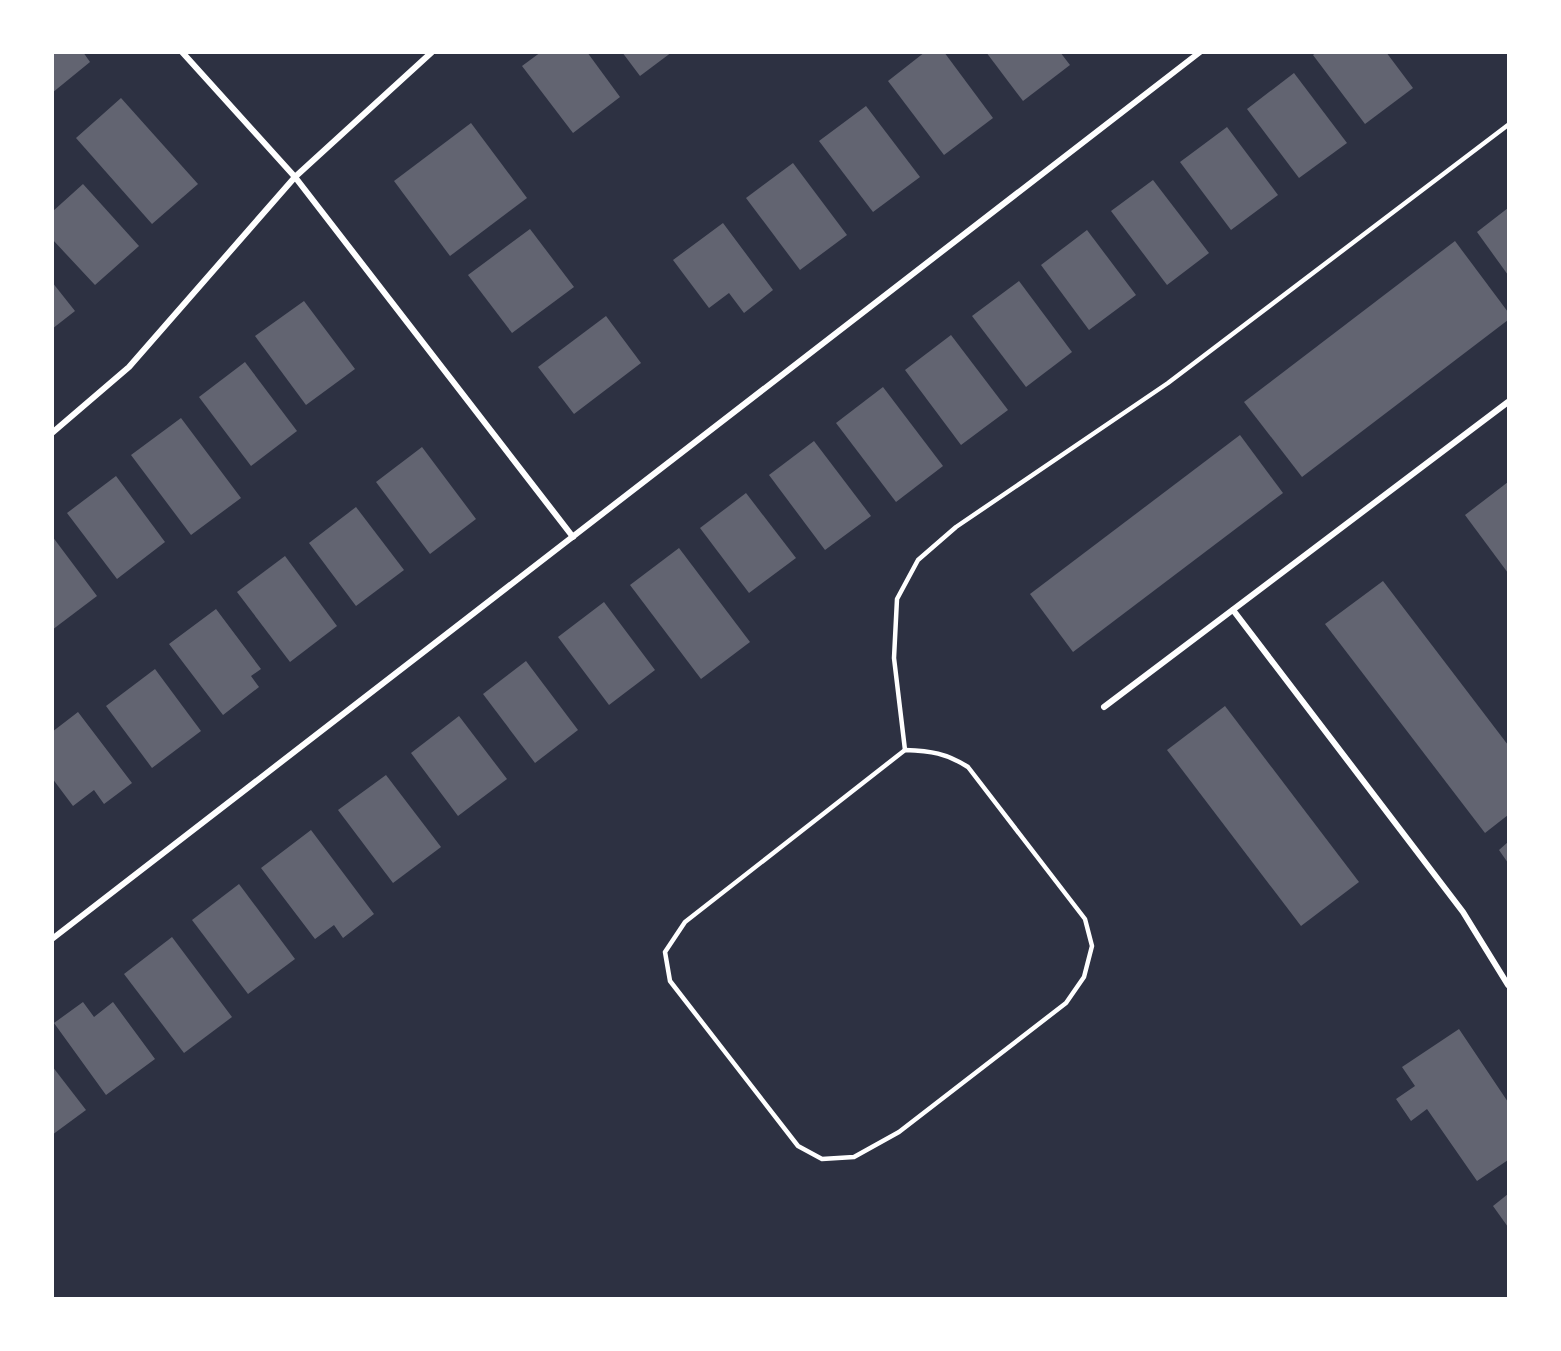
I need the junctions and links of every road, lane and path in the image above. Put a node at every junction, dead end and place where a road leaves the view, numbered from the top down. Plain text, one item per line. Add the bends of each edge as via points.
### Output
1 (182, 52) edge
2 (432, 52) edge
3 (1200, 52) edge
4 (1509, 125) edge
5 (295, 177) junction
6 (1509, 402) edge
7 (52, 433) edge
8 (573, 537) junction
9 (1233, 610) junction
10 (1104, 707) dead end
11 (905, 750) junction
12 (52, 939) edge
13 (1509, 985) edge

1 - 5 street
2 - 5 street
3 - 8 street
4 - 11 lane via 1168,383 956,527 918,560 897,599 894,658
5 - 7 street via 129,367
5 - 8 street
6 - 9 street
8 - 12 street
9 - 10 street
9 - 13 street via 1463,912
11 - 11 lane via 685,921 665,952 670,981 798,1146 822,1159 854,1157 899,1132 1066,1003 1084,977 1092,946 1085,919 968,767 952,757 930,751

